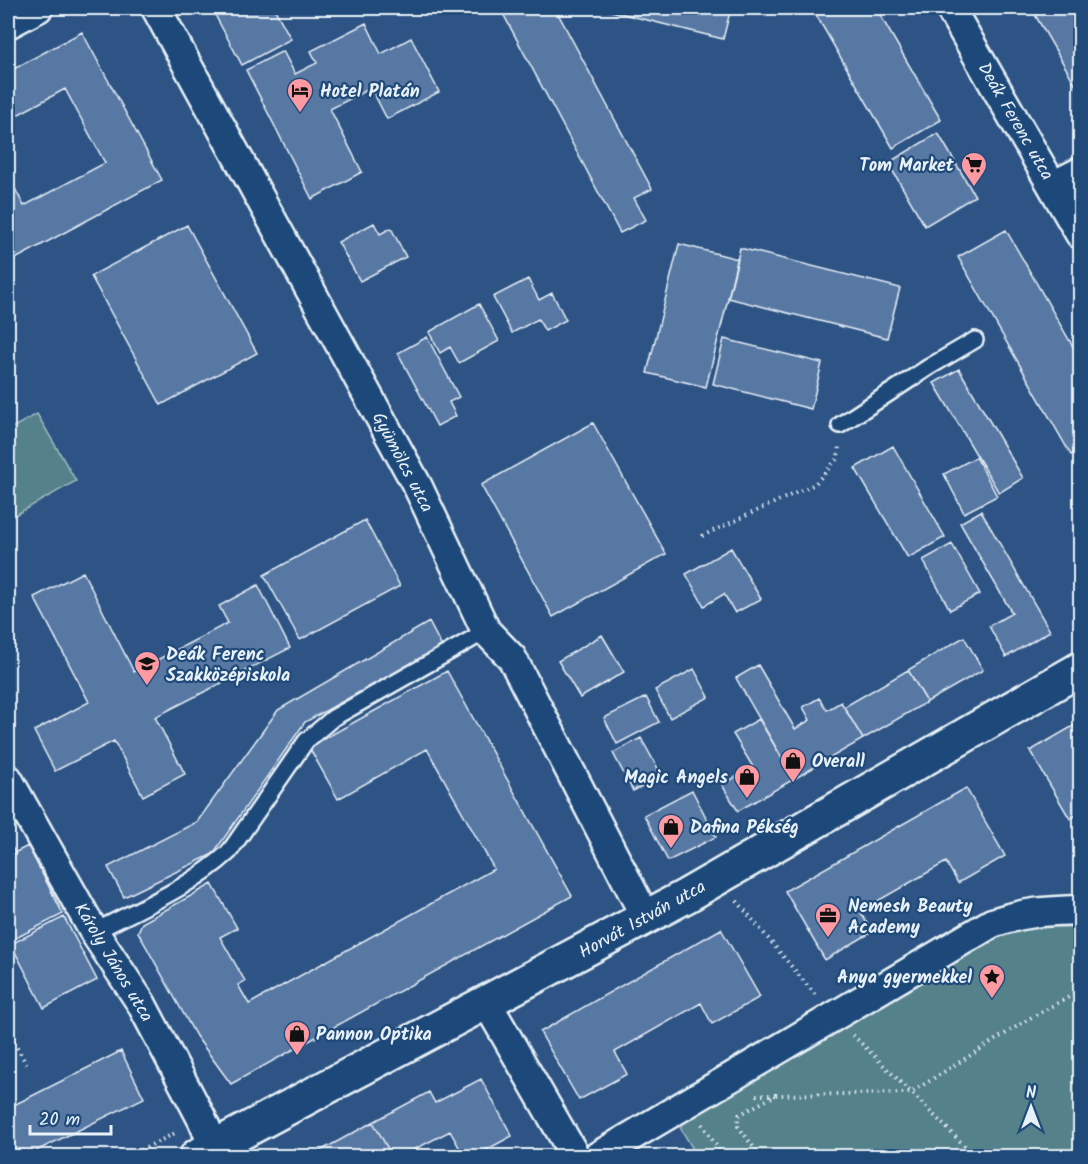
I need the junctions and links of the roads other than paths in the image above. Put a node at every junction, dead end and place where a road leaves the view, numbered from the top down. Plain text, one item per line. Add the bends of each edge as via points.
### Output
1 (38, 8) edge
2 (156, 8) edge
3 (950, 8) edge
4 (8, 24) edge
5 (1080, 172) edge
6 (1054, 185) junction
7 (1080, 234) edge
8 (975, 340) dead end
9 (840, 425) road end
10 (486, 631) junction
11 (1080, 669) edge
12 (8, 779) edge
13 (1080, 910) edge
14 (646, 918) junction
15 (94, 932) junction
16 (487, 1003) junction
17 (208, 1145) edge
18 (575, 1156) edge
19 (598, 1156) edge

1 - 4 street
2 - 10 street, Gyümölcs utca via 418,486
3 - 6 street, Deák Ferenc utca
5 - 6 street
6 - 7 street, Deák Ferenc utca
8 - 9 lane
10 - 14 street, Gyümölcs utca via 512,658
10 - 15 lane via 333,718 306,741 229,852 216,864
11 - 14 main road, Horvát István utca
12 - 15 street, Károly János utca
13 - 19 street via 1017,914 992,923
14 - 16 main road, Horvát István utca
15 - 17 street, Károly János utca via 141,1003
16 - 17 main road, Horvát István utca
16 - 18 street

